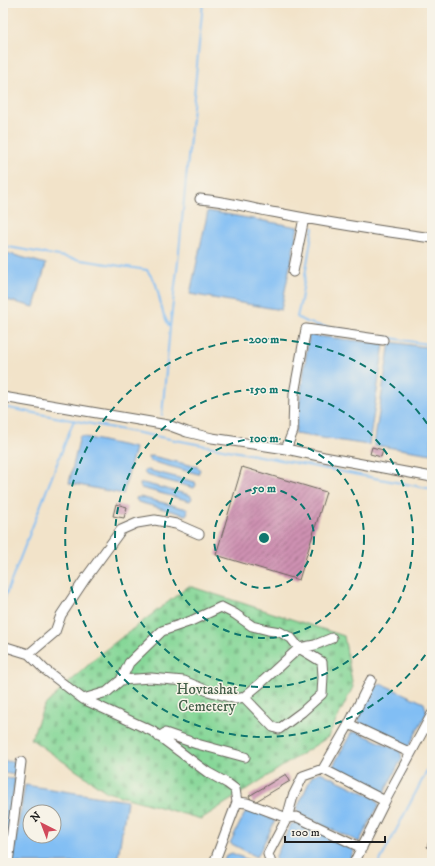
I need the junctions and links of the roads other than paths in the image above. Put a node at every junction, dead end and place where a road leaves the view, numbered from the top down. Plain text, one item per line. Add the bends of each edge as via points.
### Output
1 (200, 199) dead end
2 (304, 218) junction
3 (432, 238) edge
4 (293, 272) dead end
5 (383, 340) dead end
6 (3, 397) edge
7 (286, 449) junction
8 (432, 477) edge
9 (199, 534) dead end
10 (332, 638) dead end
11 (3, 646) edge
12 (299, 648) junction
13 (29, 654) junction
14 (121, 680) junction
15 (371, 680) dead end
16 (244, 697) junction
17 (83, 699) junction
18 (432, 714) edge
19 (350, 724) junction
20 (159, 737) junction
21 (411, 753) junction
22 (245, 757) dead end
23 (21, 762) dead end
24 (323, 769) junction
25 (385, 801) junction
26 (237, 802) junction
27 (287, 818) junction
28 (362, 848) junction
29 (8, 863) edge
30 (214, 863) edge
31 (271, 863) edge
32 (354, 863) edge

1 - 2 lane
2 - 3 lane
2 - 4 lane
5 - 7 lane via 306,329 294,394 293,431
6 - 7 lane via 168,425 212,438
7 - 8 lane
9 - 13 lane via 176,524 155,520 137,523 121,530 61,615 55,632
10 - 12 lane via 316,645
11 - 13 lane
12 - 14 lane via 291,638 280,632 252,626 221,607 191,621 162,630 129,663
12 - 16 lane
12 - 16 lane via 322,662 323,676 322,694 302,712 279,729 273,727
13 - 17 lane
14 - 16 lane via 151,678 184,681 208,692 236,699
14 - 17 lane via 107,692
15 - 19 lane
17 - 20 lane via 152,731
18 - 21 lane
19 - 21 lane
19 - 24 lane
20 - 22 lane via 165,733
20 - 26 lane via 235,789
21 - 25 lane
23 - 29 lane
24 - 25 lane
24 - 27 lane via 303,776 293,796
25 - 28 lane
26 - 27 lane via 247,802
26 - 30 lane
27 - 28 lane via 297,817
27 - 31 lane via 268,854
28 - 32 lane

